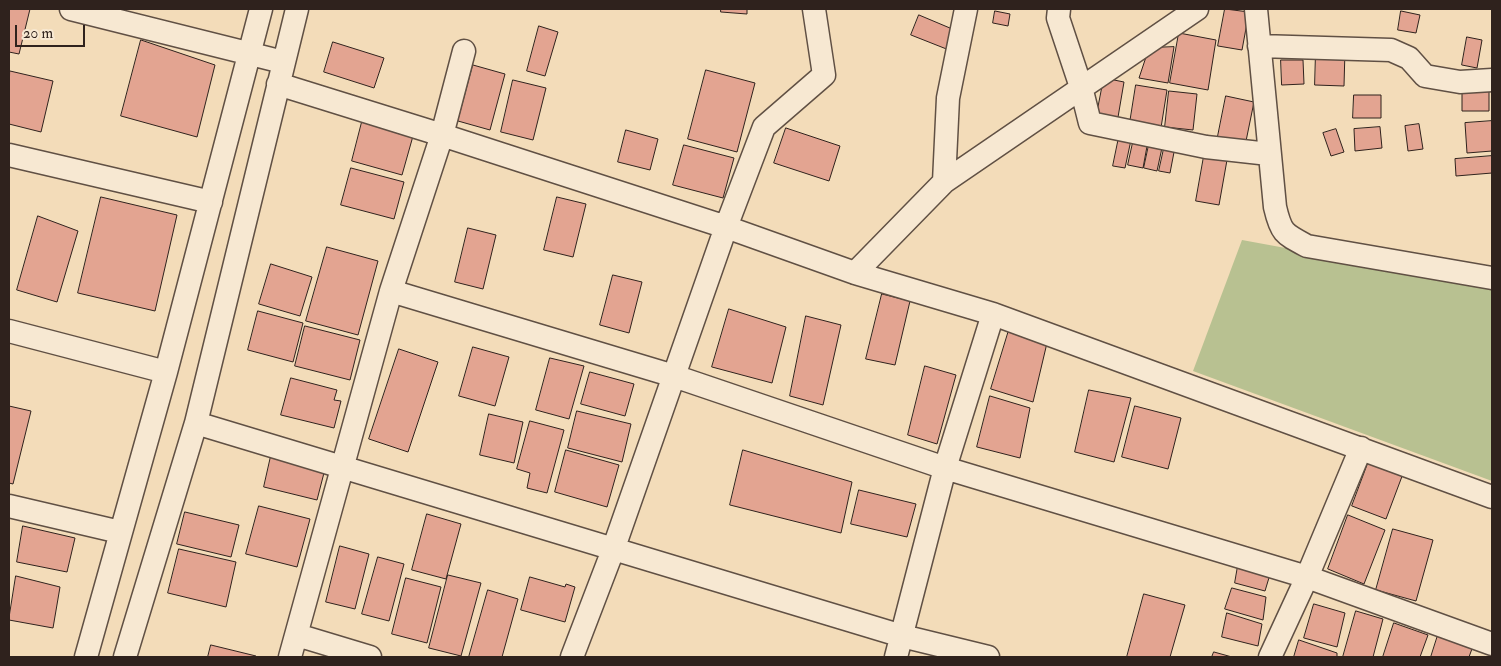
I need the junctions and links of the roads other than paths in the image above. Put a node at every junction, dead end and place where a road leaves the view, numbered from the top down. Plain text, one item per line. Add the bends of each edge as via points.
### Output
1 (71, 9) edge
2 (138, 9) edge
3 (261, 9) edge
4 (296, 9) edge
5 (814, 9) edge
6 (966, 9) edge
7 (1059, 9) edge
8 (1197, 9) edge
9 (1256, 9) edge
10 (252, 45) junction
11 (1259, 46) junction
12 (464, 51) dead end
13 (285, 52) junction
14 (1492, 80) edge
15 (278, 84) junction
16 (1081, 87) junction
17 (1046, 110) junction
18 (1090, 123) junction
19 (442, 135) junction
20 (1269, 154) junction
21 (9, 155) edge
22 (9, 169) edge
23 (944, 182) junction
24 (209, 209) junction
25 (726, 228) junction
26 (855, 273) junction
27 (1492, 278) edge
28 (391, 291) junction
29 (993, 314) junction
30 (9, 331) edge
31 (9, 345) edge
32 (674, 376) junction
33 (165, 377) junction
34 (196, 423) junction
35 (1360, 448) junction
36 (342, 468) junction
37 (945, 468) junction
38 (1492, 497) edge
39 (9, 506) edge
40 (9, 519) edge
41 (118, 538) junction
42 (613, 550) junction
43 (1307, 577) junction
44 (297, 635) junction
45 (1492, 644) edge
46 (899, 647) edge
47 (86, 657) edge
48 (125, 657) edge
49 (290, 657) edge
50 (370, 657) edge
51 (572, 657) edge
52 (988, 657) edge
53 (1270, 657) edge

1 - 10 street
2 - 10 street
3 - 10 street
4 - 13 street
5 - 25 street via 824,75 764,127
6 - 23 street via 948,98
7 - 16 street via 1058,18
8 - 16 street
9 - 11 street
10 - 13 street
10 - 24 street
11 - 14 street via 1391,50 1409,58 1425,76 1460,82
11 - 20 street
12 - 19 street
13 - 15 street
15 - 19 street
15 - 34 street
16 - 17 street
16 - 18 street
17 - 18 street
17 - 23 street
18 - 20 street via 1206,147
19 - 25 street
19 - 28 street
20 - 27 street via 1275,207 1286,235 1307,246
21 - 24 street
22 - 24 street
23 - 26 street
24 - 33 street
25 - 26 street
25 - 32 street
26 - 29 street
28 - 32 street
28 - 36 street
29 - 35 street
29 - 37 street
30 - 33 street
31 - 33 street
32 - 37 street
32 - 42 street
33 - 41 street
34 - 36 street
34 - 48 street
35 - 38 street
35 - 43 street
36 - 42 street
36 - 44 street
37 - 43 street
37 - 46 street
39 - 41 street
40 - 41 street
41 - 47 street
42 - 46 street
42 - 51 street
43 - 45 street
43 - 53 street
44 - 49 street
44 - 50 street
46 - 52 street

